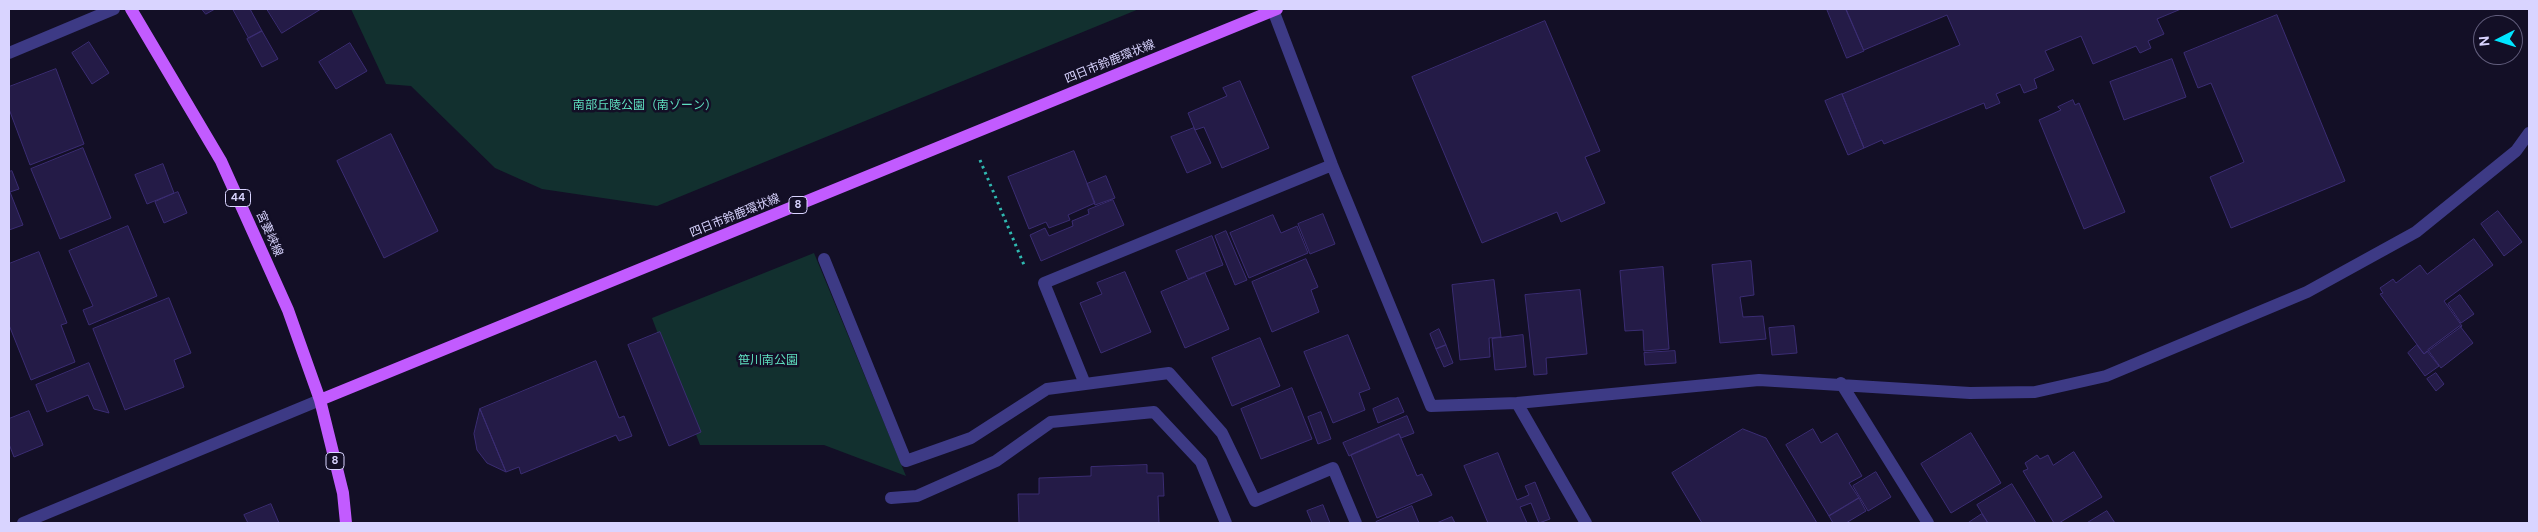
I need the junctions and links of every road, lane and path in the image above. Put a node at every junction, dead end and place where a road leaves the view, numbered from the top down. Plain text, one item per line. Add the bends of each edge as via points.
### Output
1 (114, 9) edge
2 (131, 9) edge
3 (1275, 9) edge
4 (9, 52) edge
5 (2529, 133) edge
6 (970, 134) junction
7 (1332, 165) junction
8 (824, 259) dead end
9 (1044, 283) junction
10 (1085, 384) junction
11 (1841, 384) junction
12 (320, 400) junction
13 (1516, 403) junction
14 (891, 498) dead end
15 (23, 523) edge
16 (346, 523) edge
17 (1226, 523) edge
18 (1356, 523) edge
19 (1586, 523) edge
20 (1928, 523) edge

1 - 4 street
2 - 12 main road, 宮妻峡線 / 44 via 222,161 288,310
3 - 6 main road, 四日市鈴鹿環状線 / 8
3 - 7 street
5 - 11 street via 2516,151 2416,232 2307,292 2106,376 2035,392 1970,393
6 - 9 path via 1027,273
6 - 12 main road, 四日市鈴鹿環状線 / 8
7 - 9 street
7 - 13 street via 1432,406
8 - 10 street via 906,461 971,438 1047,389
9 - 10 street
10 - 18 street via 1169,373 1222,433 1255,500 1333,468
11 - 13 street via 1759,380
11 - 20 street
12 - 15 street
12 - 16 main road, 8 via 343,493
13 - 19 street
14 - 17 street via 917,496 996,461 1051,422 1154,412 1200,462

